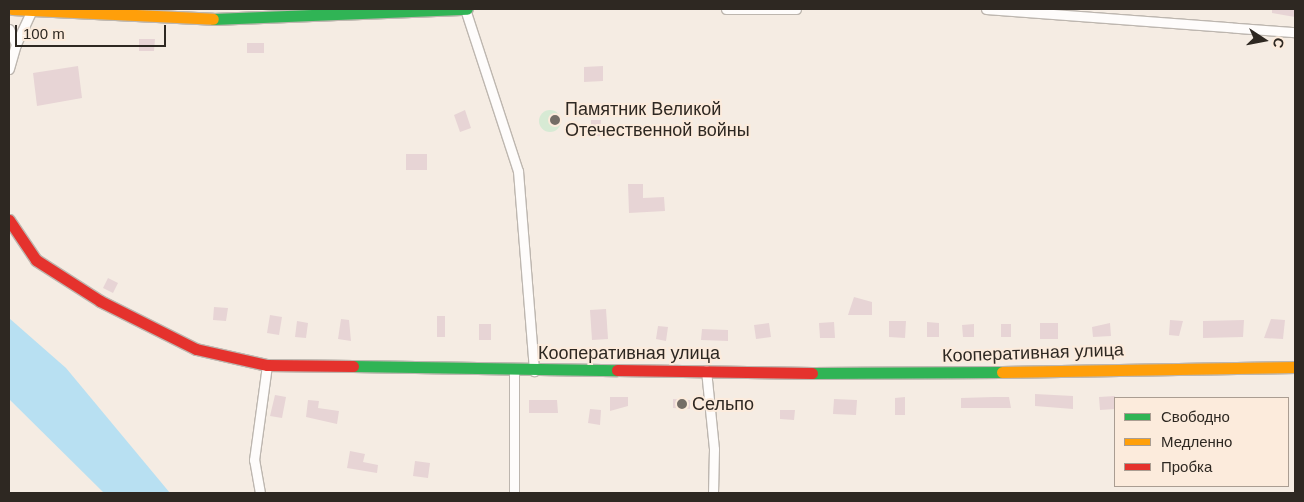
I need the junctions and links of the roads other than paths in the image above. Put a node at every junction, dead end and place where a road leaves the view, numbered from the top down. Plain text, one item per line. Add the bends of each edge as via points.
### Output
1 (12, 9) edge
2 (466, 9) edge
3 (726, 9) edge
4 (796, 9) edge
5 (986, 9) edge
6 (31, 12) junction
7 (9, 29) edge
8 (1295, 32) edge
9 (16, 44) junction
10 (9, 70) edge
11 (9, 220) edge
12 (267, 365) junction
13 (1295, 367) edge
14 (514, 369) junction
15 (706, 370) junction
16 (534, 371) junction
17 (260, 493) edge
18 (514, 493) edge
19 (713, 493) edge

1 - 6 street
2 - 6 street via 185,20
2 - 16 street via 518,171
3 - 4 street
5 - 8 street
6 - 9 street
7 - 9 street
9 - 10 street
11 - 12 street, Кооперативная улица via 36,260 100,301 196,350
12 - 14 street, Кооперативная улица
12 - 17 street via 254,460
13 - 15 street, Кооперативная улица via 921,374
14 - 16 street, Кооперативная улица
14 - 18 street
15 - 16 street, Кооперативная улица
15 - 19 street via 714,449

